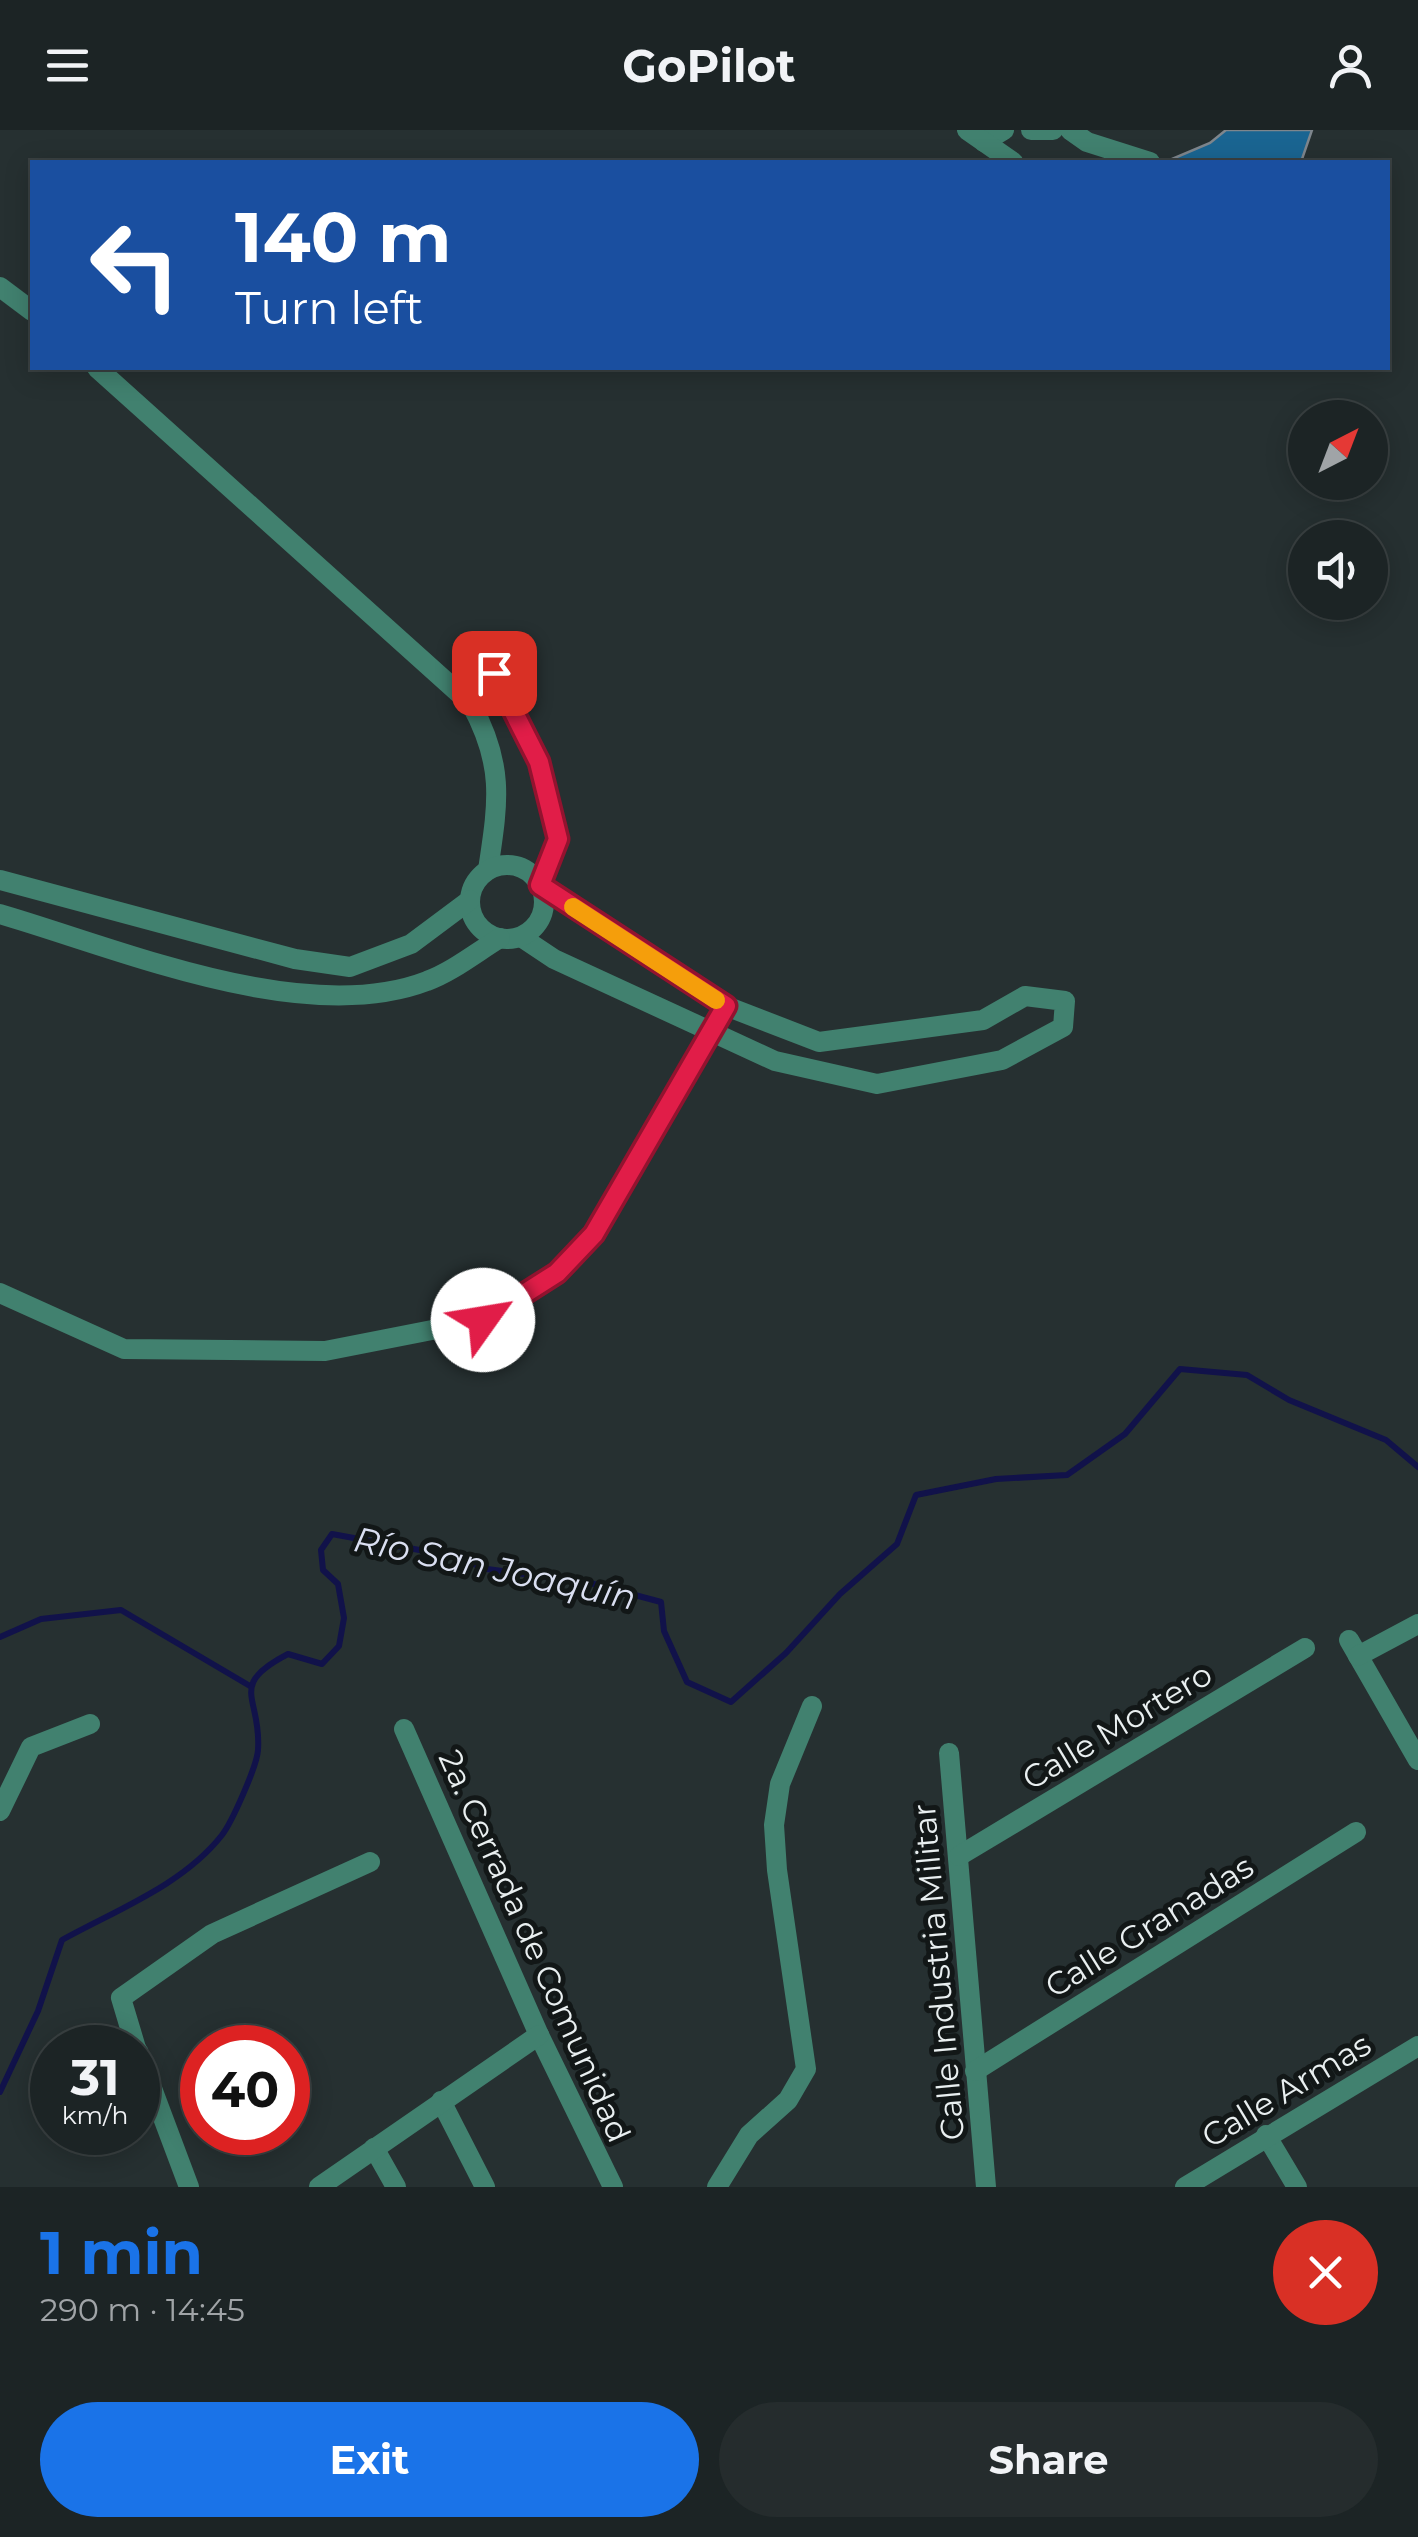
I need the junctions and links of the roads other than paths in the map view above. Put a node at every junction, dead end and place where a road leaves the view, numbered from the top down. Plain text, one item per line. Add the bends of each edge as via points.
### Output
1 (1004, 130) edge
2 (1031, 130) edge
3 (1053, 130) edge
4 (1070, 130) edge
5 (975, 136) edge
6 (1010, 160) edge
7 (1144, 160) edge
8 (0, 288) edge
9 (30, 309) edge
10 (100, 370) edge
11 (463, 698) junction
12 (488, 870) junction
13 (0, 880) edge
14 (540, 885) junction
15 (470, 900) junction
16 (0, 914) edge
17 (510, 938) junction
18 (726, 1006) junction
19 (712, 1034) junction
20 (0, 1292) edge
21 (1418, 1624) edge
22 (1306, 1648) dead end
23 (812, 1706) dead end
24 (90, 1724) dead end
25 (404, 1729) dead end
26 (1412, 1737) edge
27 (948, 1753) dead end
28 (1418, 1760) edge
29 (0, 1811) edge
30 (1356, 1832) dead end
31 (959, 1856) junction
32 (370, 1862) dead end
33 (129, 2025) edge
34 (538, 2035) junction
35 (1418, 2046) edge
36 (975, 2070) junction
37 (441, 2100) junction
38 (160, 2110) edge
39 (1266, 2135) junction
40 (374, 2148) junction
41 (189, 2187) edge
42 (319, 2187) edge
43 (396, 2187) edge
44 (484, 2187) edge
45 (612, 2187) edge
46 (717, 2187) edge
47 (986, 2187) edge
48 (1185, 2187) edge
49 (1297, 2187) edge

1 - 5 street
2 - 3 street
4 - 7 street
5 - 6 street
8 - 9 street
10 - 11 street
11 - 12 street via 490,740 498,800
11 - 14 street via 494,673 539,762 558,839
12 - 14 street via 523,868
12 - 15 street
13 - 15 street via 295,959 350,967 410,944
14 - 17 street via 540,921
14 - 18 street
15 - 17 street via 482,929
16 - 17 street via 264,992 346,996 426,982
17 - 19 street
18 - 19 street
18 - 19 street via 819,1042 983,1020 1025,996 1065,1002 1062,1026 1002,1060 877,1084 775,1060
19 - 20 street via 594,1234 557,1273 483,1320 325,1351 124,1349
21 - 26 street via 1354,1648
22 - 31 street, Calle Mortero
23 - 46 street via 780,1784 774,1825 806,2069 788,2100 749,2134
24 - 29 street via 31,1747
25 - 34 street, 2a. Cerrada de Comunidad
26 - 28 street
27 - 31 street, Calle Industria Militar
30 - 36 street, Calle Granadas
31 - 36 street, Calle Industria Militar
32 - 33 street via 212,1934 121,1998
34 - 37 street
34 - 45 street, 2a. Cerrada de Comunidad
35 - 39 street, Calle Armas
36 - 47 street, Calle Industria Militar
37 - 40 street
37 - 44 street
38 - 41 street
39 - 48 street, Calle Armas
39 - 49 street
40 - 42 street
40 - 43 street

